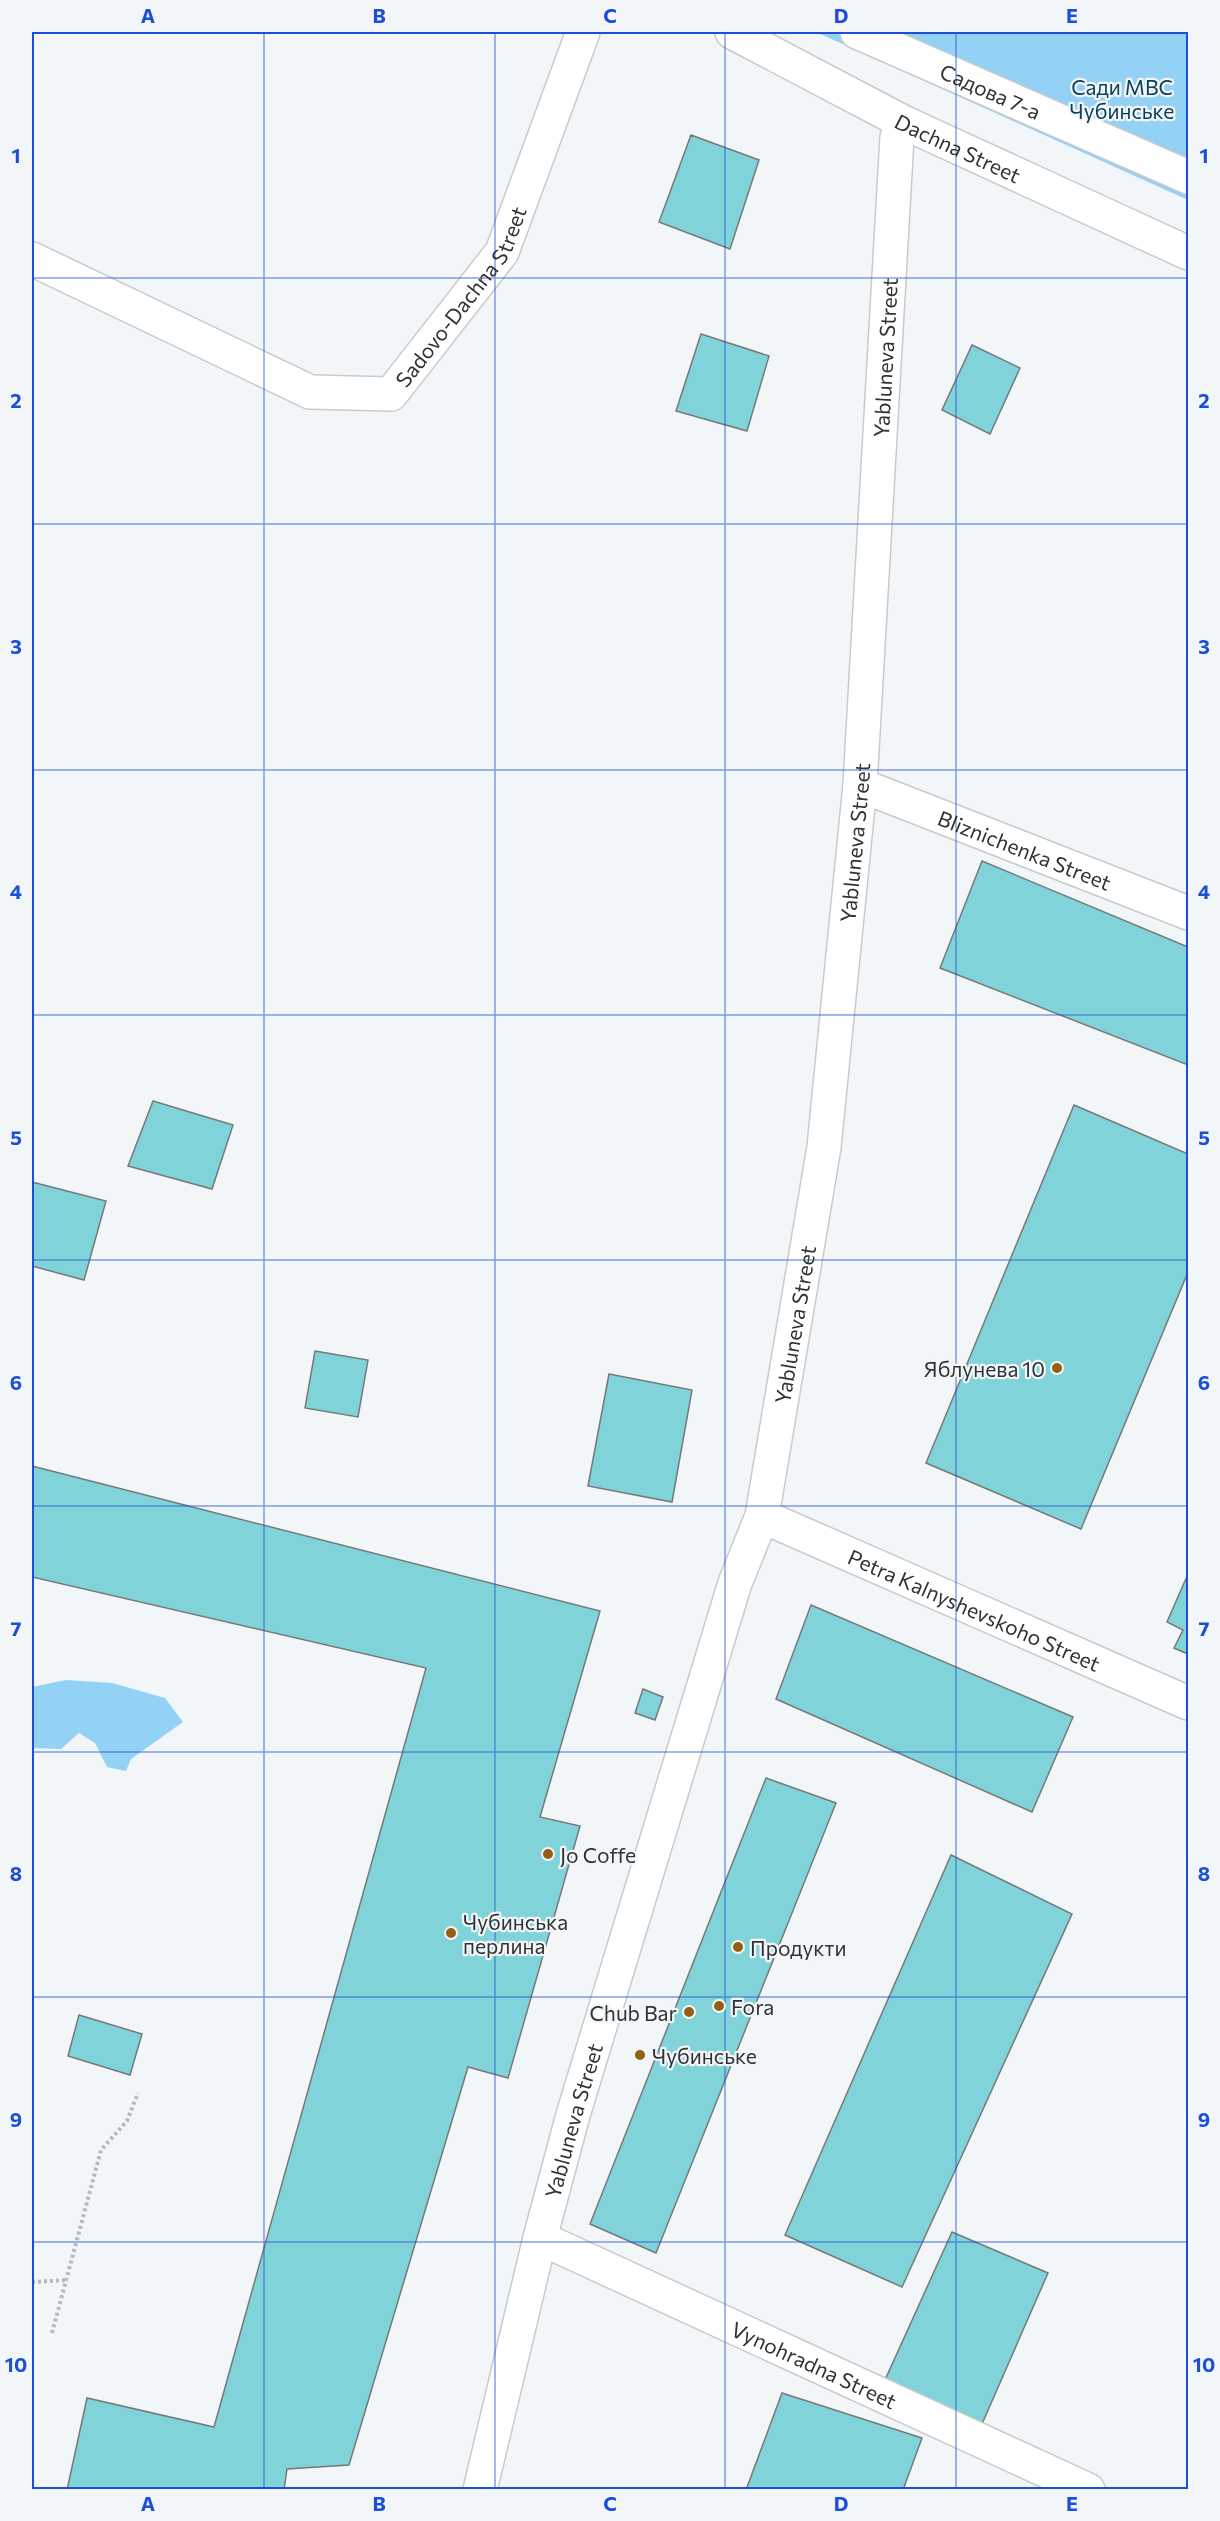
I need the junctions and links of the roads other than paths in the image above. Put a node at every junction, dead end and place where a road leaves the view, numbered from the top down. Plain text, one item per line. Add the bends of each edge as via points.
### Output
1 (583, 32) edge
2 (732, 32) edge
3 (858, 32) edge
4 (905, 123) junction
5 (1188, 177) edge
6 (1188, 253) edge
7 (32, 259) edge
8 (860, 785) junction
9 (1188, 913) edge
10 (762, 1516) junction
11 (1188, 1703) edge
12 (540, 2238) junction
13 (480, 2490) edge
14 (1088, 2490) edge

1 - 7 street, Sadovo-Dachna Street via 502,252 391,394 310,392
2 - 4 street, Dachna Street
3 - 5 street, Садова 7-а
4 - 6 street, Dachna Street
4 - 8 street, Yabluneva Street via 897,137
8 - 9 street, Bliznichenka Street
8 - 10 street, Yabluneva Street via 824,1147
10 - 11 street, Petra Kalnyshevskoho Street
10 - 12 street, Yabluneva Street via 735,1583 573,2115
12 - 13 street, Yabluneva Street
12 - 14 street, Vynohradna Street

